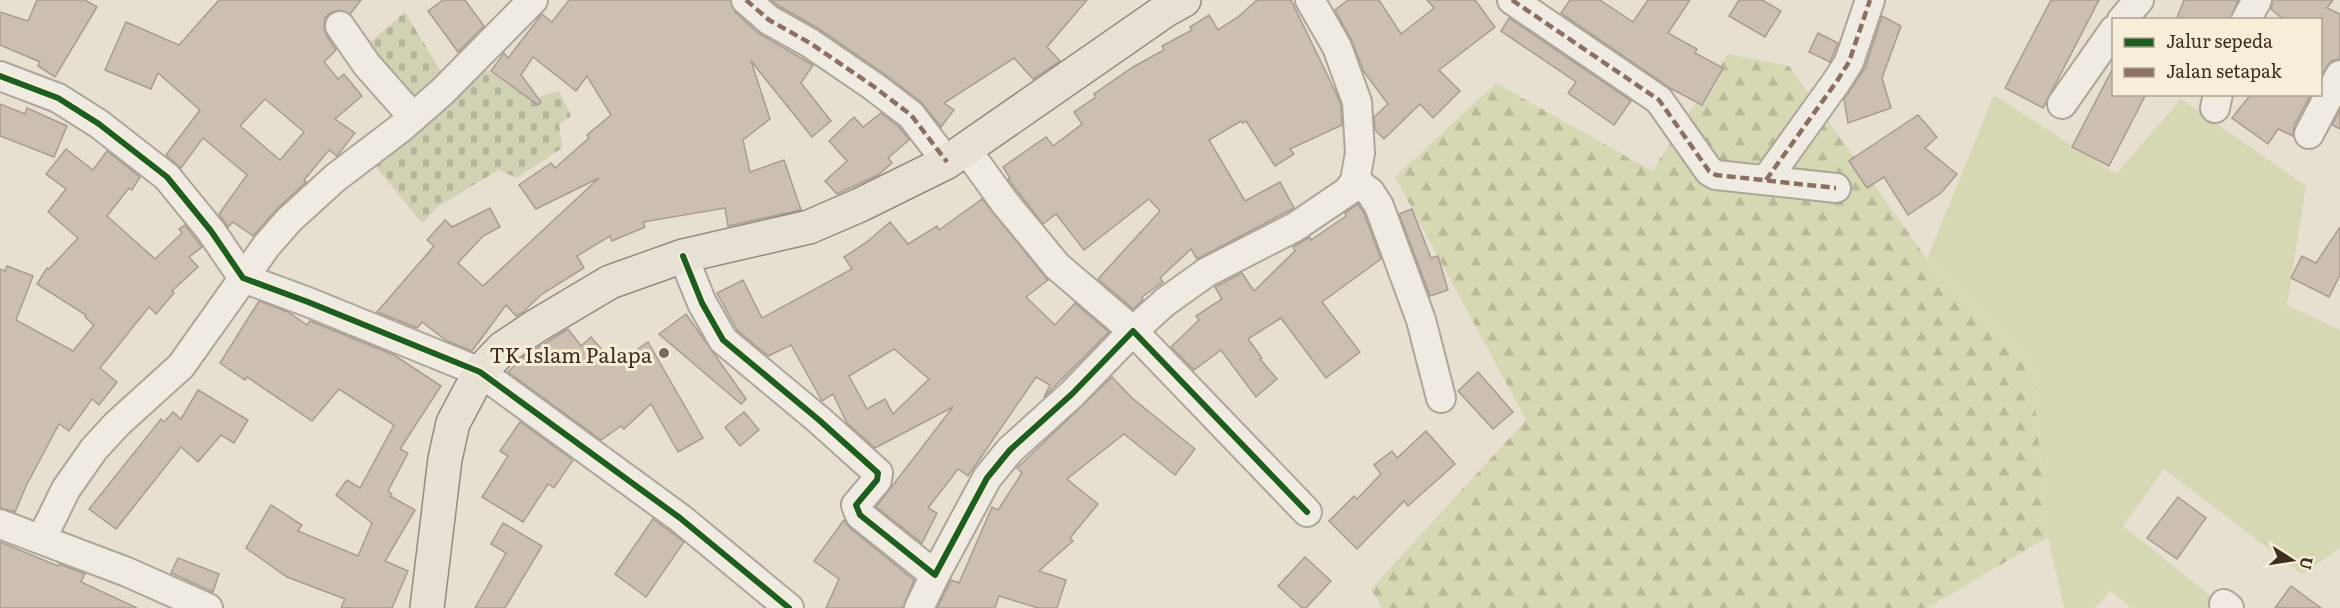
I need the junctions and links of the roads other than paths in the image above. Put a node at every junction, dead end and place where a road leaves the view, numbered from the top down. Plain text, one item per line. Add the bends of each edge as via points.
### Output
1 (534, 0) edge
2 (746, 0) edge
3 (1184, 0) edge
4 (1310, 0) edge
5 (1512, 0) edge
6 (1870, 0) edge
7 (2139, 0) edge
8 (2257, 0) edge
9 (2124, 18) edge
10 (2247, 18) edge
11 (340, 26) dead end
12 (2112, 33) edge
13 (2340, 75) edge
14 (0, 76) edge
15 (2062, 104) dead end
16 (413, 117) junction
17 (2308, 134) dead end
18 (957, 155) junction
19 (1766, 180) junction
20 (1355, 181) junction
21 (1836, 188) dead end
22 (683, 256) junction
23 (243, 278) junction
24 (1133, 331) junction
25 (480, 372) junction
26 (1441, 398) dead end
27 (1307, 512) dead end
28 (0, 524) edge
29 (42, 538) junction
30 (935, 575) junction
31 (208, 608) edge
32 (427, 608) edge
33 (789, 608) edge
34 (919, 608) edge

1 - 16 street
2 - 18 street via 769,20 873,86
3 - 18 main road
4 - 20 street via 1337,47 1357,102 1360,153
5 - 19 street via 1659,100 1709,171
6 - 19 street via 1849,62
7 - 9 street
8 - 10 street
11 - 16 street
12 - 15 street
13 - 17 street
14 - 23 street via 58,98 99,124 167,177
16 - 23 street via 289,220
18 - 22 main road via 809,227
18 - 24 street via 1005,202 1057,266
19 - 21 street
20 - 24 street via 1348,191 1295,227 1207,272
20 - 26 street via 1370,192 1379,206 1421,320
22 - 25 main road via 610,282 503,348
22 - 30 street via 702,303 723,340 878,473 856,510
23 - 25 street
23 - 29 street via 181,366 94,449 66,489
24 - 27 street
24 - 30 street via 1010,450 987,478
25 - 32 main road via 453,423
25 - 33 street via 680,518
28 - 29 street
29 - 31 street
30 - 34 street

